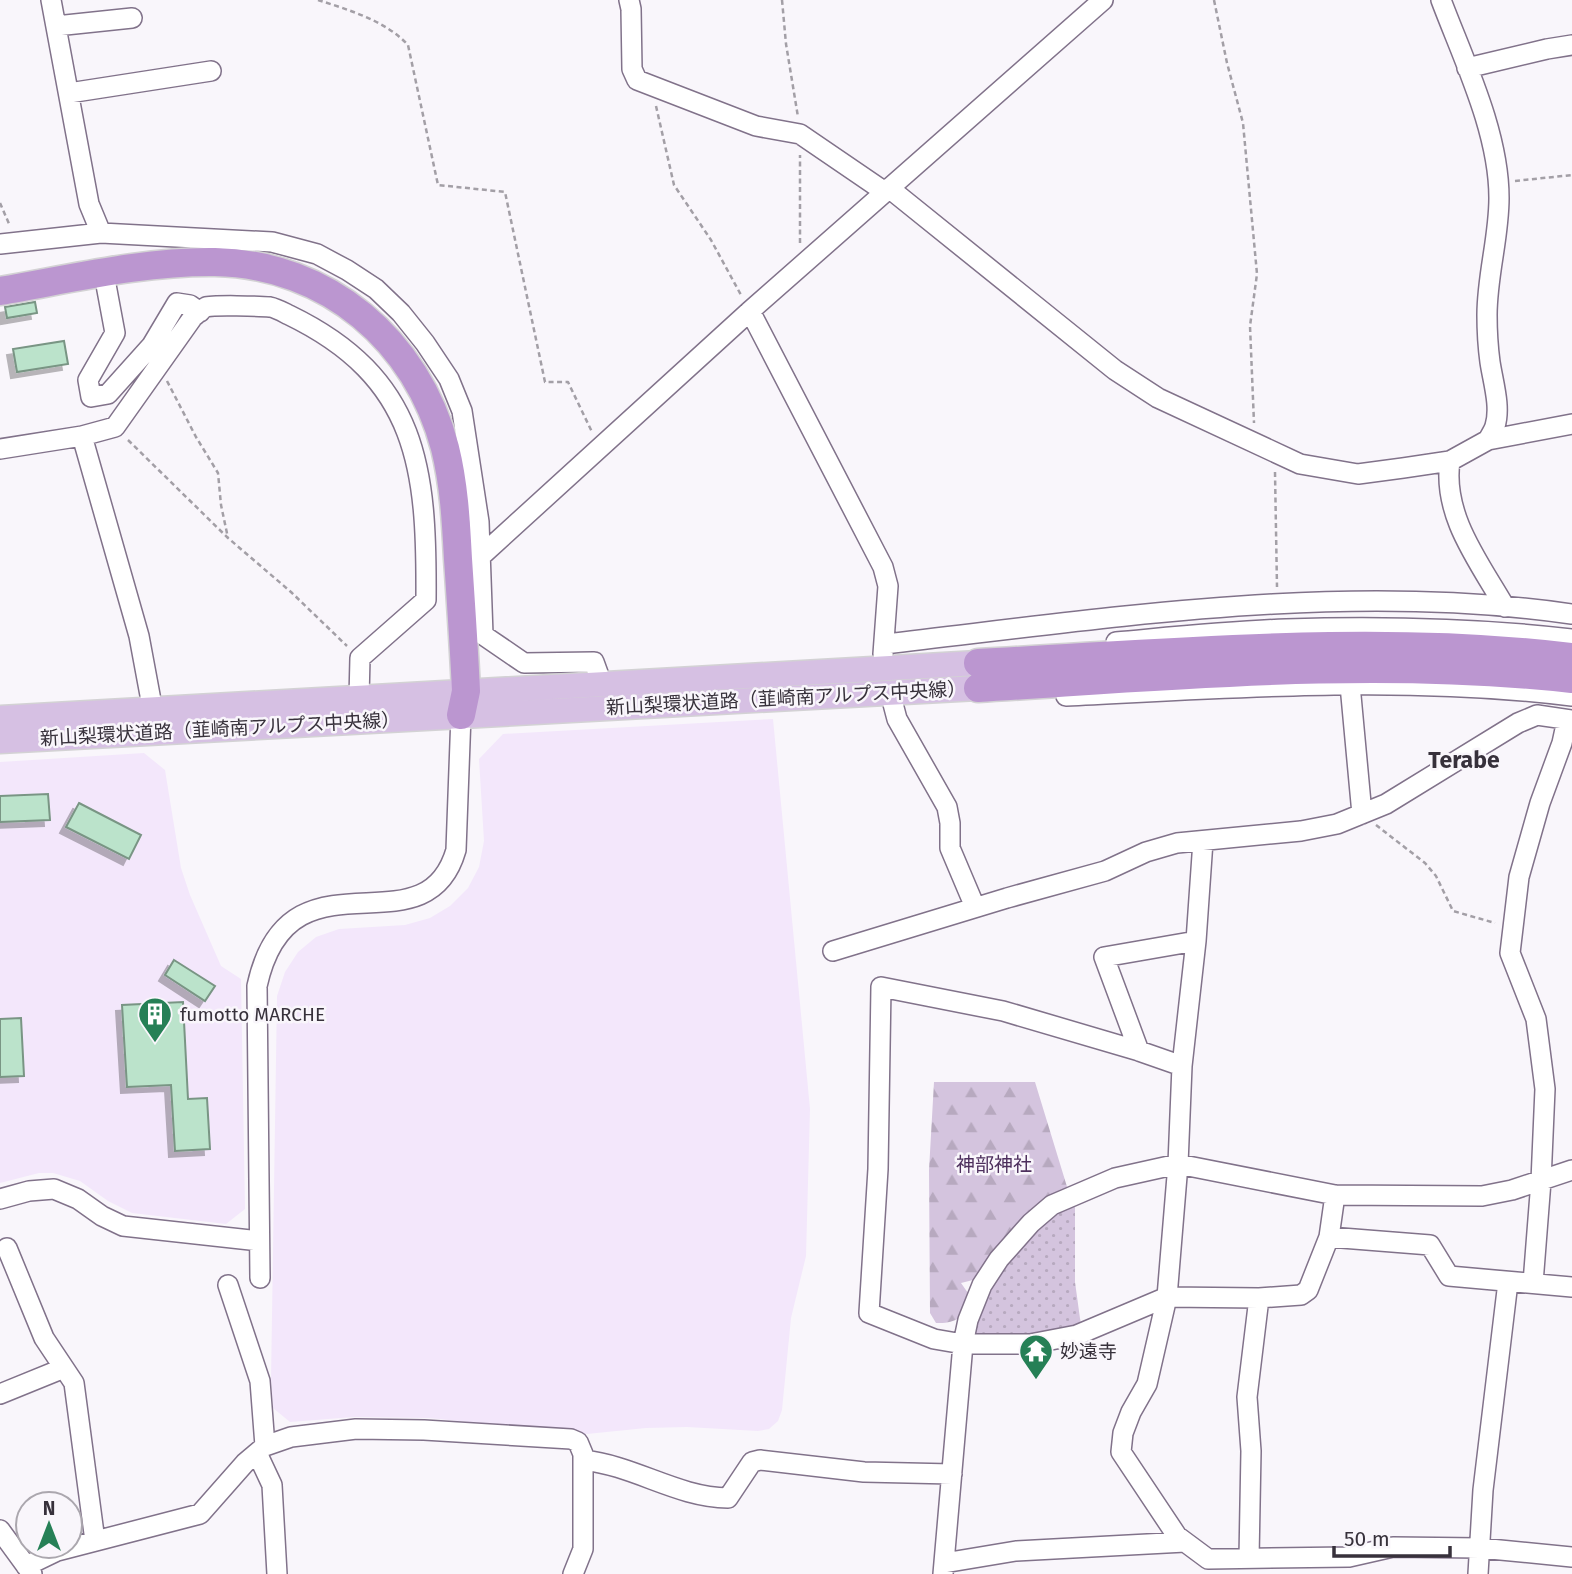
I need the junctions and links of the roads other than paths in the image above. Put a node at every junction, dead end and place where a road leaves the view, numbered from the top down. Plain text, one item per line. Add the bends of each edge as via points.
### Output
1 (51, 0) edge
2 (629, 0) edge
3 (1103, 0) edge
4 (1441, 0) edge
5 (132, 18) dead end
6 (56, 26) junction
7 (1572, 45) edge
8 (1467, 68) junction
9 (211, 71) dead end
10 (69, 93) junction
11 (887, 190) junction
12 (101, 233) junction
13 (9, 242) edge
14 (105, 281) junction
15 (0, 291) edge
16 (0, 307) edge
17 (750, 311) junction
18 (200, 312) junction
19 (1572, 424) edge
20 (82, 436) junction
21 (1488, 440) junction
22 (0, 449) edge
23 (1450, 461) junction
24 (481, 556) junction
25 (1505, 607) junction
26 (1572, 614) edge
27 (1572, 639) edge
28 (883, 653) junction
29 (1572, 657) edge
30 (978, 676) junction
31 (728, 677) junction
32 (1572, 679) edge
33 (602, 684) junction
34 (1350, 685) junction
35 (1572, 696) edge
36 (359, 698) junction
37 (459, 699) junction
38 (892, 701) junction
39 (673, 704) junction
40 (0, 718) edge
41 (1569, 720) edge
42 (155, 721) junction
43 (0, 741) edge
44 (1362, 814) junction
45 (1203, 841) junction
46 (975, 907) junction
47 (1196, 941) junction
48 (833, 951) dead end
49 (1139, 1051) junction
50 (1182, 1066) junction
51 (1178, 1164) junction
52 (1572, 1170) edge
53 (1542, 1181) junction
54 (1335, 1195) junction
55 (0, 1199) edge
56 (1329, 1237) junction
57 (259, 1241) junction
58 (7, 1248) dead end
59 (260, 1278) dead end
60 (1508, 1283) junction
61 (1533, 1283) junction
62 (228, 1284) dead end
63 (1572, 1287) edge
64 (1167, 1297) junction
65 (1259, 1298) junction
66 (963, 1343) junction
67 (64, 1368) junction
68 (0, 1394) edge
69 (261, 1449) junction
70 (583, 1460) junction
71 (952, 1474) junction
72 (0, 1530) edge
73 (95, 1541) junction
74 (1480, 1548) junction
75 (1196, 1557) edge
76 (1572, 1557) edge
77 (1249, 1558) junction
78 (944, 1569) edge
79 (28, 1571) edge
80 (278, 1574) edge
81 (573, 1574) edge
82 (1478, 1574) edge

1 - 6 street
2 - 11 street via 632,69 637,80 756,126 800,134
3 - 11 street
4 - 8 street
5 - 6 street
6 - 10 street
7 - 8 street
8 - 21 street via 1490,138 1498,184 1487,313 1497,408 1496,425
9 - 10 street
10 - 12 street via 89,204
11 - 17 street
11 - 23 street via 1115,370 1158,398 1300,464 1358,474
12 - 13 street
12 - 24 street via 272,242 317,254 376,289 425,343 463,411
14 - 15 highway
14 - 16 highway
14 - 18 street via 115,332 88,380 91,397 108,394 152,345 177,303
14 - 37 highway via 175,264 253,266 295,278 345,303 391,342 408,363 434,414 454,492
17 - 24 street
17 - 28 street via 883,567 888,586
18 - 20 street via 115,427
18 - 36 street via 207,306 272,307 309,325 365,365 398,409 412,443 418,479 426,600 360,658
19 - 21 street
20 - 22 street
20 - 42 street via 139,636
21 - 23 street
23 - 25 street via 1447,477 1456,517
24 - 33 street via 483,635 524,663 594,662
25 - 26 street
25 - 28 street via 1359,601 1209,607
27 - 28 street via 1472,629 1283,629 978,652
28 - 31 street
29 - 30 highway, 新山梨環状道路（韮崎南アルプス中央線） via 1463,647 1295,647
30 - 31 main road, 新山梨環状道路（韮崎南アルプス中央線）
30 - 32 highway, 新山梨環状道路（韮崎南アルプス中央線） via 1375,668
30 - 39 main road, 新山梨環状道路（韮崎南アルプス中央線）
31 - 33 main road, 新山梨環状道路（韮崎南アルプス中央線）
33 - 37 main road, 新山梨環状道路（韮崎南アルプス中央線）
34 - 35 street via 1462,687
34 - 38 street
34 - 44 street
36 - 37 main road, 新山梨環状道路（韮崎南アルプス中央線）
36 - 42 main road, 新山梨環状道路（韮崎南アルプス中央線）
37 - 39 main road, 新山梨環状道路（韮崎南アルプス中央線）
37 - 42 main road, 新山梨環状道路（韮崎南アルプス中央線）
37 - 57 street via 456,850 442,880 415,898 313,910 282,930 262,964 257,986
38 - 39 street
38 - 46 street via 897,719 947,807 950,848
40 - 42 main road, 新山梨環状道路（韮崎南アルプス中央線）
41 - 44 street via 1537,715 1518,723
41 - 53 street via 1519,877 1510,953 1536,1018 1545,1089
42 - 43 main road, 新山梨環状道路（韮崎南アルプス中央線）
44 - 45 street via 1301,831
45 - 46 street via 1177,843 1105,871
45 - 47 street
46 - 48 street
47 - 49 street via 1104,957
47 - 50 street
49 - 50 street
49 - 66 street via 1003,1011 881,987 878,1169 869,1313 934,1339
50 - 51 street
51 - 54 street
51 - 64 street
51 - 66 street via 1115,1178 1052,1205 999,1259 982,1285
52 - 53 street
53 - 54 street via 1482,1196
53 - 61 street
54 - 56 street
55 - 57 street via 54,1189 123,1226
56 - 60 street via 1430,1245 1449,1276
56 - 65 street via 1308,1290 1301,1295
57 - 59 street
58 - 67 street via 44,1338
60 - 61 street
60 - 74 street
61 - 63 street
62 - 69 street via 260,1381
64 - 65 street
64 - 66 street via 1077,1335 1030,1344
64 - 75 street via 1147,1384 1131,1412 1121,1452
65 - 77 street via 1247,1397
66 - 71 street
67 - 68 street
67 - 73 street via 74,1383
69 - 70 street via 291,1437 356,1429 424,1430 571,1439 578,1442
69 - 73 street via 200,1514
69 - 80 street via 272,1485
70 - 71 street via 608,1463 710,1498 728,1498 752,1462 760,1460 864,1472
70 - 81 street via 583,1549
71 - 78 street
72 - 79 street
73 - 79 street via 57,1551
74 - 76 street
74 - 77 street via 1393,1547 1349,1557
74 - 82 street
75 - 77 street
75 - 78 street via 1016,1551

